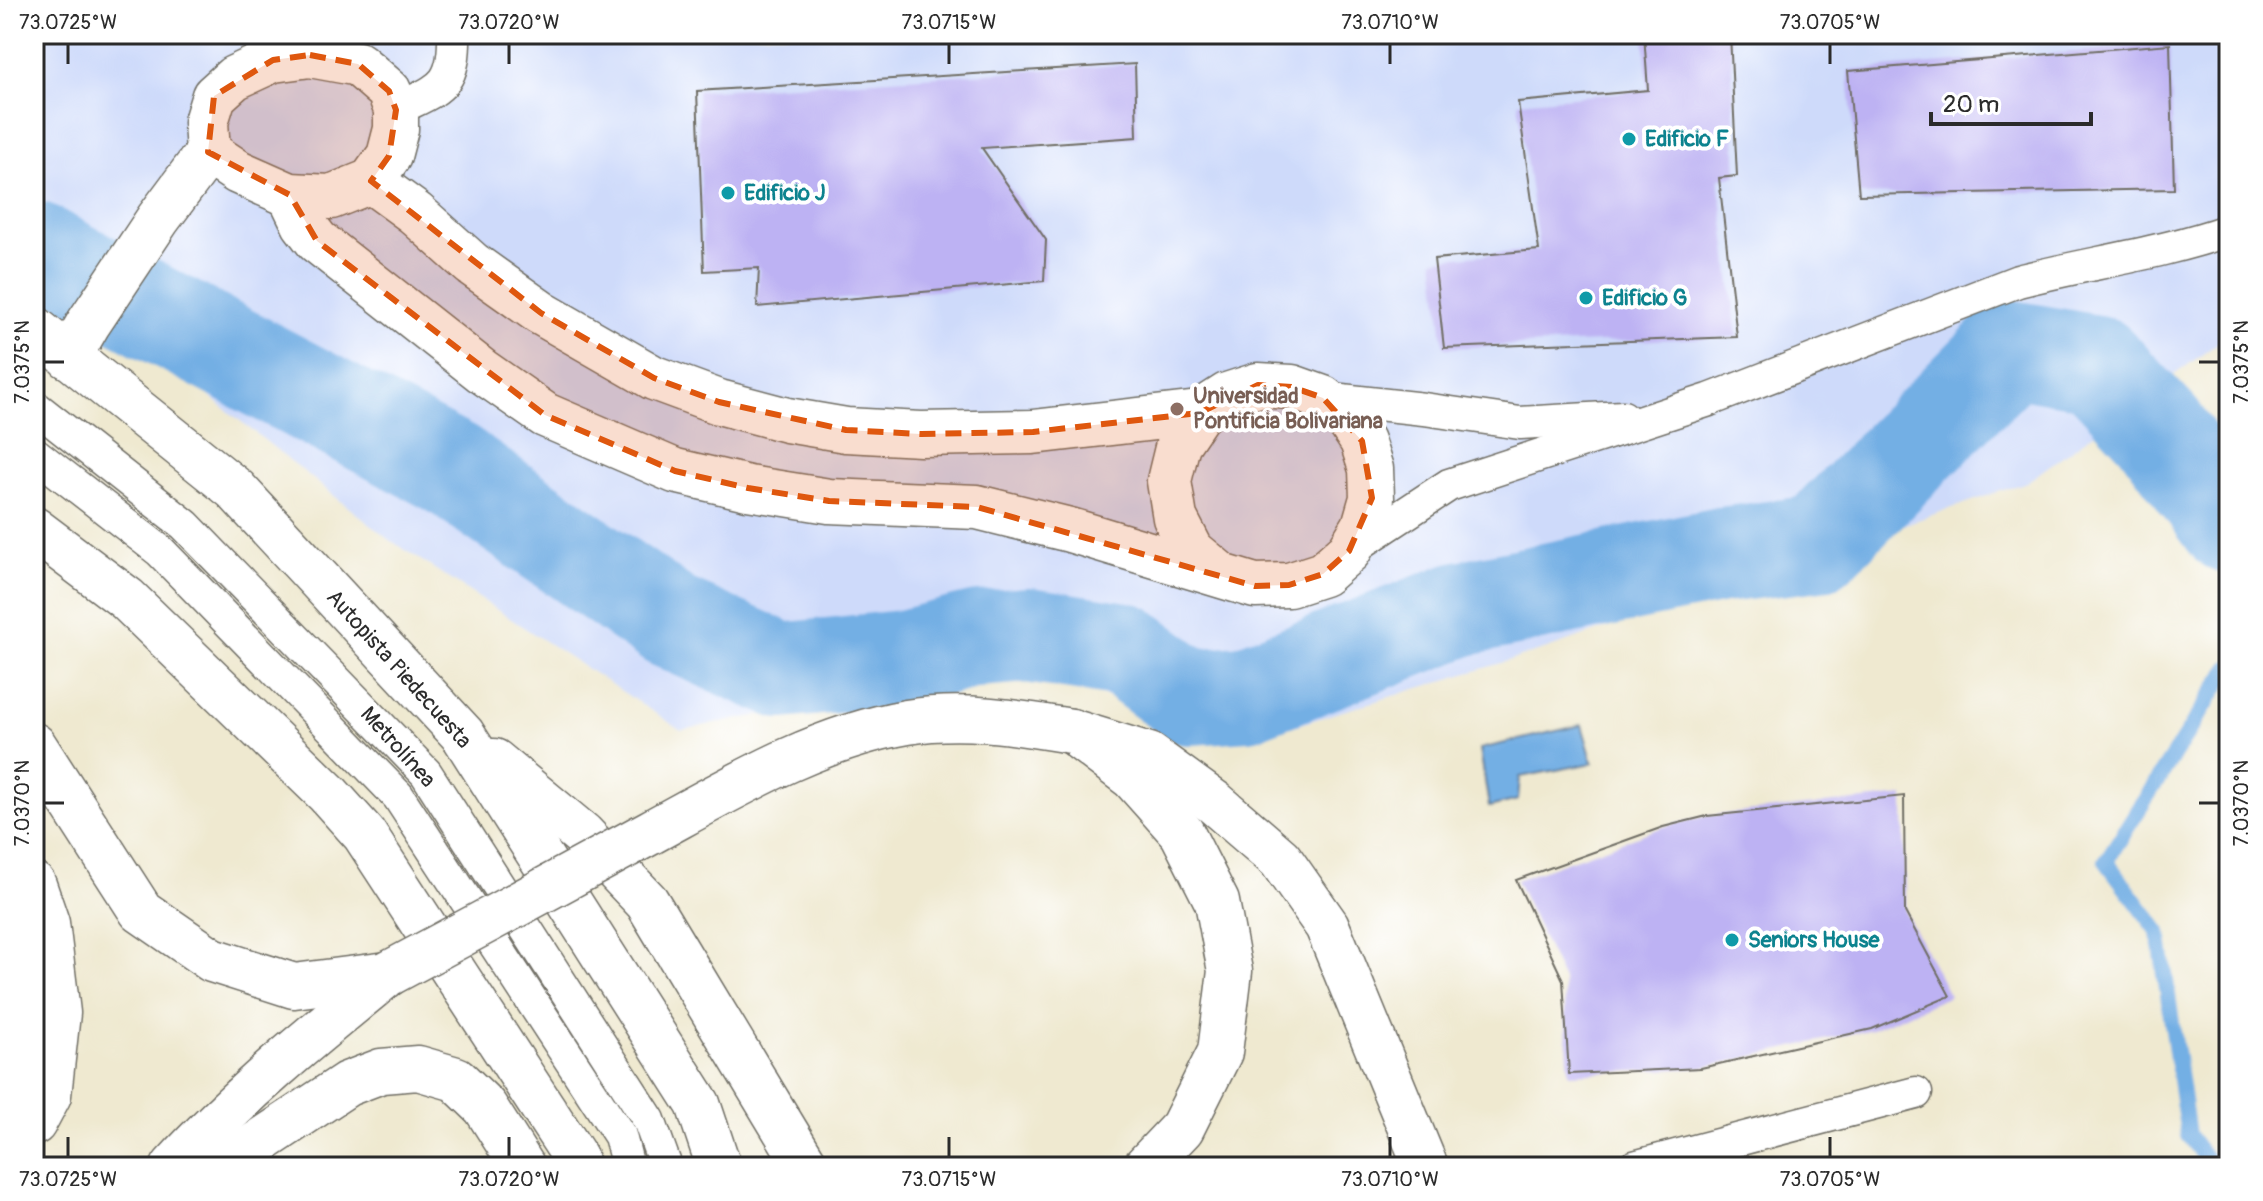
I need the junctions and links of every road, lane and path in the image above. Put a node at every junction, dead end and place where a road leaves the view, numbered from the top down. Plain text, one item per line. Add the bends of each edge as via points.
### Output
1 (454, 34) edge
2 (353, 49) edge
3 (396, 110) junction
4 (208, 152) junction
5 (371, 181) junction
6 (290, 195) junction
7 (2229, 230) edge
8 (34, 328) edge
9 (69, 357) junction
10 (1323, 398) junction
11 (34, 406) edge
12 (1678, 411) junction
13 (1199, 413) junction
14 (34, 453) edge
15 (34, 529) edge
16 (1349, 551) junction
17 (1221, 575) junction
18 (1071, 731) junction
19 (463, 735) junction
20 (34, 745) edge
21 (34, 885) edge
22 (388, 974) junction
23 (1916, 1093) dead end
24 (34, 1123) edge
25 (173, 1167) edge
26 (222, 1167) edge
27 (523, 1167) edge
28 (578, 1167) edge
29 (628, 1167) edge
30 (666, 1167) edge
31 (719, 1167) edge
32 (807, 1167) edge
33 (1145, 1167) edge
34 (1426, 1167) edge
35 (1634, 1167) edge

1 - 3 lane via 454,59 441,88
2 - 3 main road via 389,91
2 - 4 main road via 273,60 234,78 214,96 206,122
3 - 5 main road via 389,156
4 - 6 main road
4 - 9 main road
5 - 6 main road via 331,197
5 - 13 main road via 541,313 654,378 719,402 846,430 921,434 1033,432
6 - 17 main road via 317,241 482,371 545,415 675,471 829,501 977,507
7 - 12 lane via 2018,281
8 - 9 main road, Autopista Piedecuesta
9 - 19 main road, Autopista Piedecuesta via 235,489
10 - 12 lane via 1520,423
10 - 13 main road via 1292,387 1258,385 1227,395
10 - 16 main road via 1346,417 1362,441 1371,469 1372,498
11 - 30 lane, Metrolínea via 185,525 426,773 649,1120
12 - 16 lane via 1449,485
13 - 17 main road via 1178,444 1169,481 1175,518 1192,551
14 - 29 lane, Metrolínea via 160,551 398,796 620,1136
15 - 28 main road via 127,599 364,834
16 - 17 main road via 1323,574 1289,585 1255,586
18 - 22 main road, bridge via 990,718 909,722 843,738 690,811
18 - 33 main road via 1133,778 1182,833 1217,902 1230,971 1220,1052 1182,1128
18 - 34 main road via 1149,755 1280,859 1327,926
19 - 31 main road, Autopista Piedecuesta via 698,1104
19 - 32 main road via 582,834 647,902
20 - 22 main road via 141,911 212,960 294,986
21 - 24 main road via 47,923 58,1013 49,1095
22 - 25 main road via 289,1055
23 - 35 lane
26 - 27 main road via 347,1084 381,1071 418,1068 456,1079 485,1107

